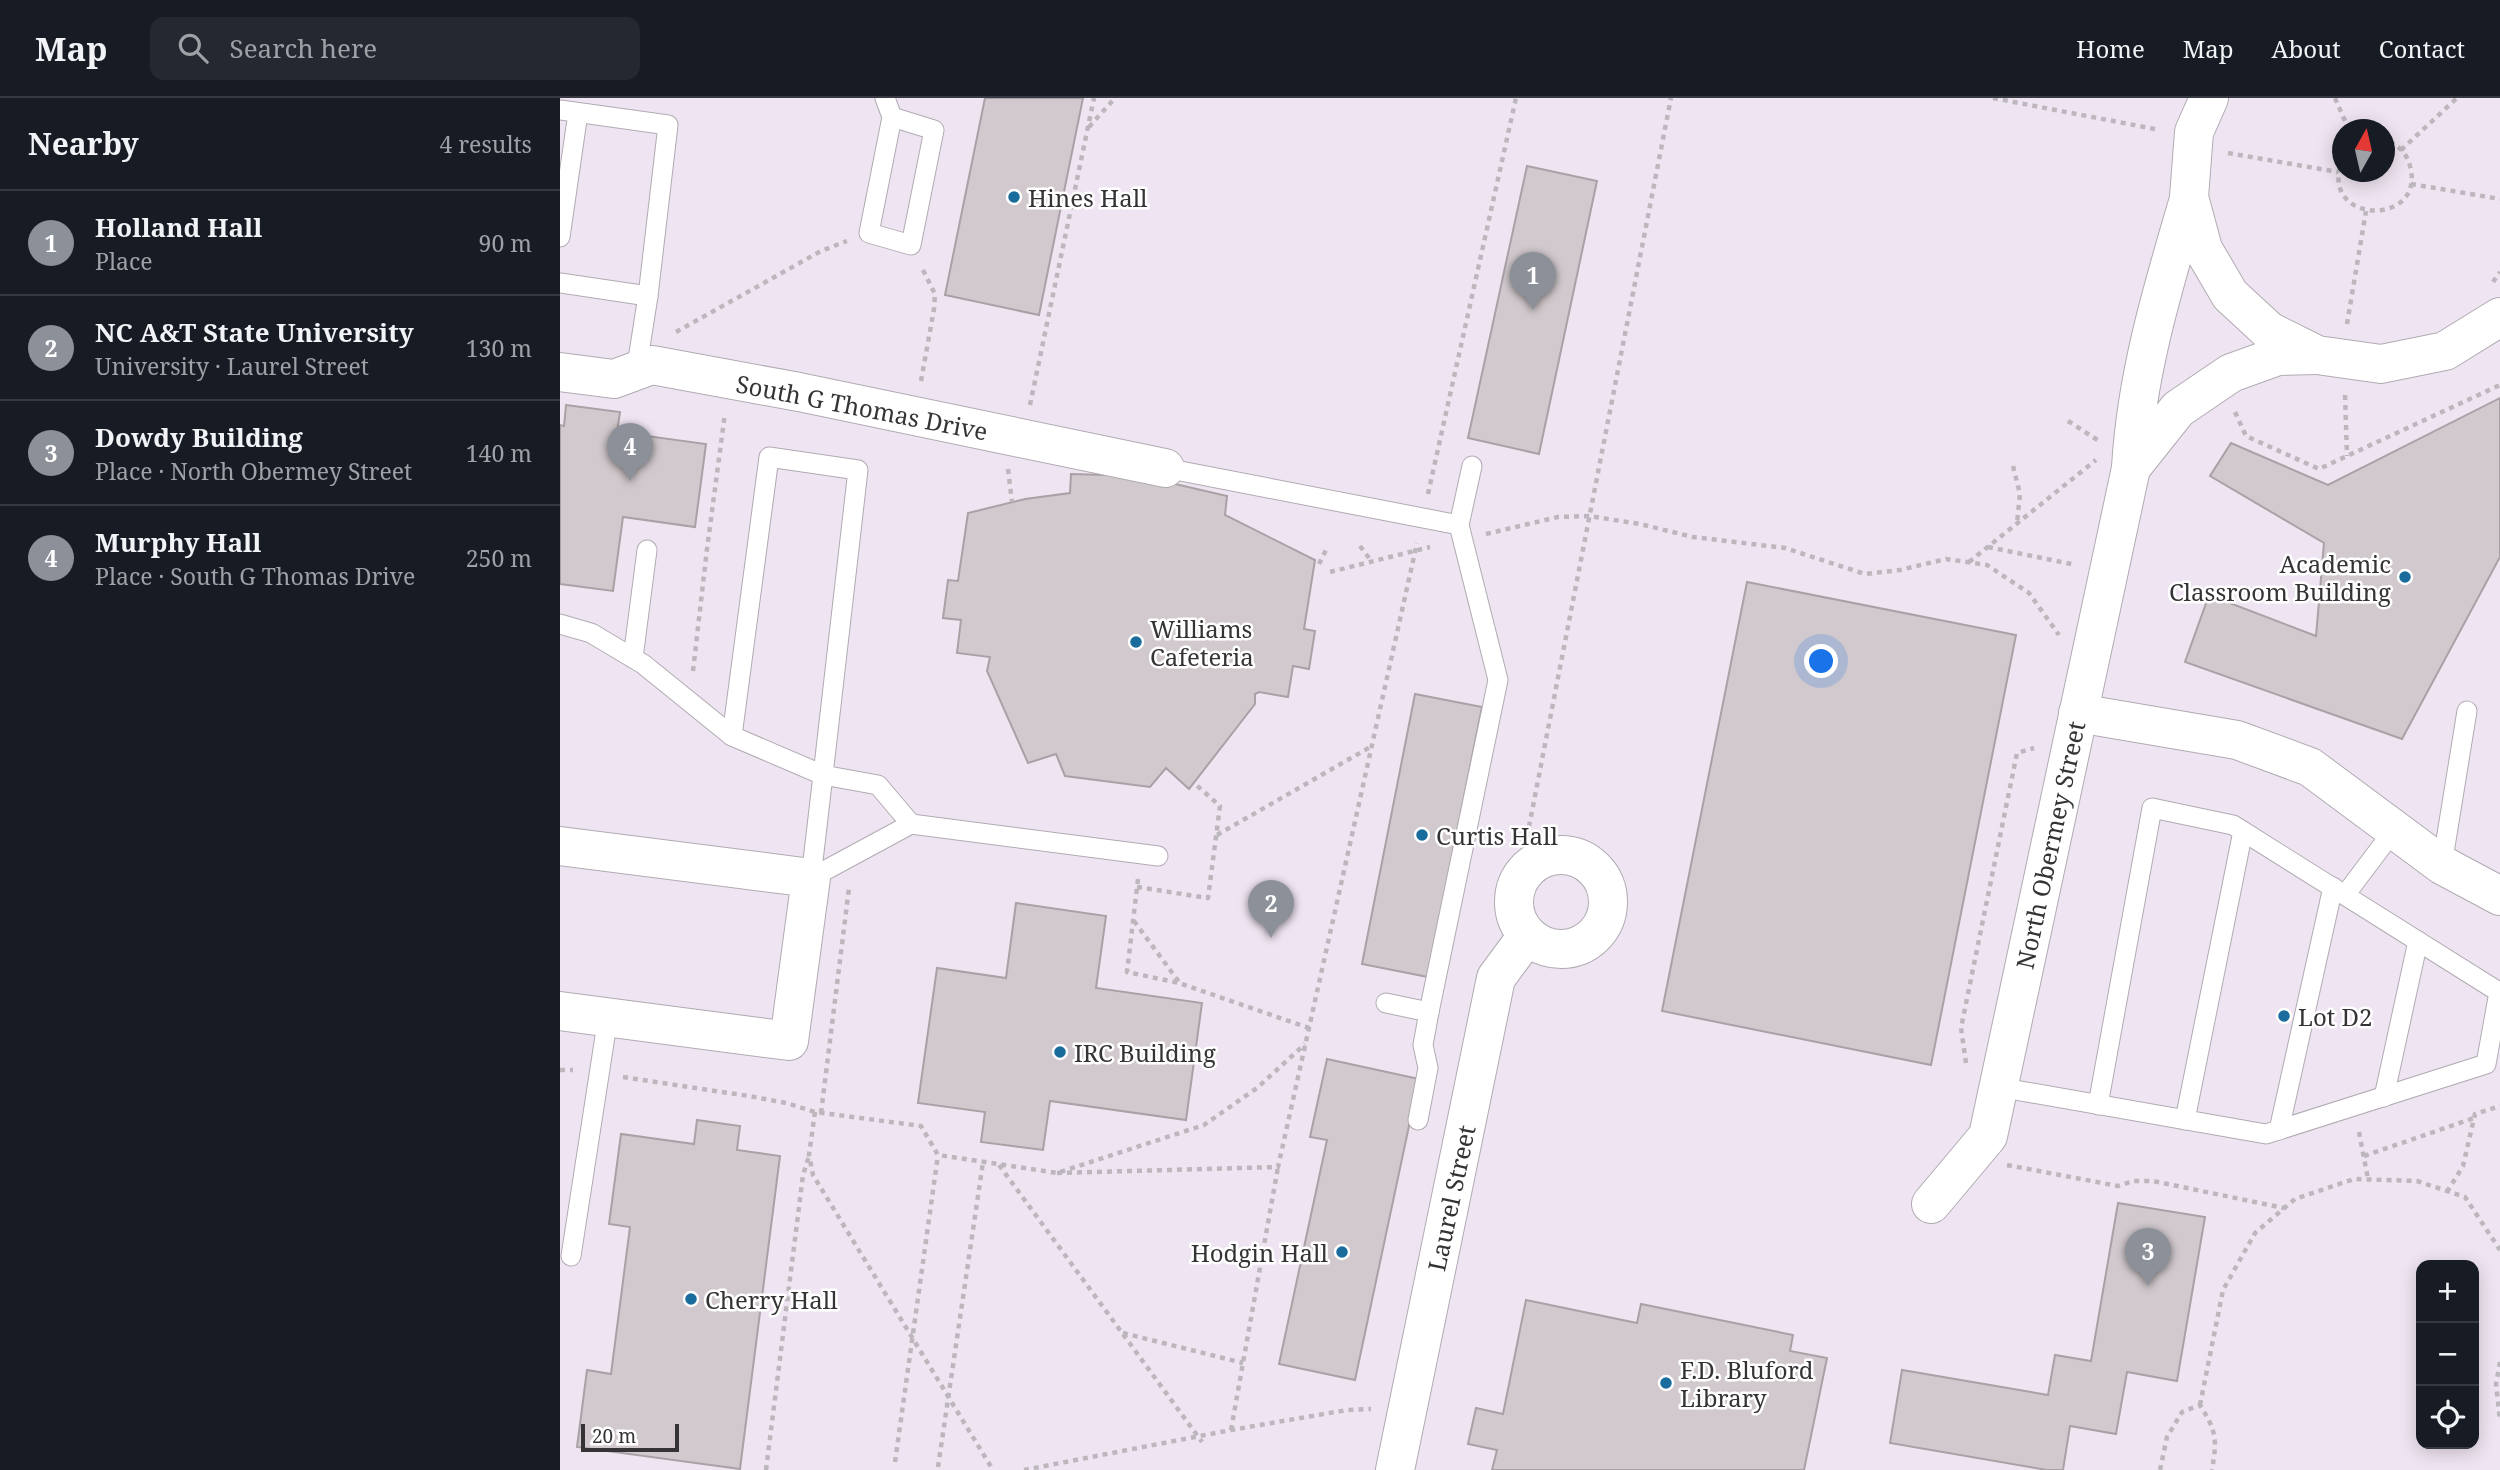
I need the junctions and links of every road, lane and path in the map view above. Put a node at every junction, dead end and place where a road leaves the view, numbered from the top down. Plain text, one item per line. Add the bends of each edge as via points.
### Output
1 (1094, 98) edge
2 (1115, 98) edge
3 (1516, 98) edge
4 (1671, 98) edge
5 (1993, 98) edge
6 (2209, 98) edge
7 (2335, 98) edge
8 (2457, 98) edge
9 (888, 107) edge
10 (569, 112) edge
11 (2344, 119) edge
12 (1088, 128) junction
13 (2169, 132) dead end
14 (2395, 146) edge
15 (2401, 150) junction
16 (2220, 152) dead end
17 (2332, 171) edge
18 (2339, 182) edge
19 (2411, 184) junction
20 (2189, 197) junction
21 (2500, 200) edge
22 (2366, 211) junction
23 (869, 233) junction
24 (560, 237) edge
25 (911, 245) junction
26 (2500, 272) edge
27 (560, 283) edge
28 (648, 296) junction
29 (2493, 304) edge
30 (2331, 343) junction
31 (637, 363) junction
32 (560, 372) edge
33 (730, 380) junction
34 (2500, 384) edge
35 (2231, 403) dead end
36 (914, 417) junction
37 (1018, 439) junction
38 (2115, 462) junction
39 (1472, 466) dead end
40 (2013, 466) dead end
41 (1165, 468) joint
42 (1012, 502) dead end
43 (1423, 518) junction
44 (1628, 522) dead end
45 (2017, 523) junction
46 (1459, 525) junction
47 (1328, 545) dead end
48 (1360, 546) dead end
49 (1988, 547) junction
50 (647, 550) dead end
51 (1372, 562) dead end
52 (1968, 562) junction
53 (1319, 564) dead end
54 (2109, 570) junction
55 (560, 624) edge
56 (2066, 645) dead end
57 (633, 658) junction
58 (690, 702) junction
59 (2467, 710) dead end
60 (2078, 713) junction
61 (732, 736) junction
62 (1372, 746) junction
63 (823, 775) junction
64 (1194, 783) dead end
65 (911, 824) junction
66 (2394, 830) junction
67 (2243, 831) junction
68 (1216, 835) junction
69 (560, 846) edge
70 (853, 855) junction
71 (1149, 855) joint
72 (2442, 865) junction
73 (1530, 866) junction
74 (811, 878) junction
75 (1137, 887) junction
76 (2339, 891) junction
77 (2500, 896) edge
78 (1133, 920) junction
79 (1527, 936) junction
80 (2418, 941) junction
81 (1179, 983) junction
82 (1386, 1003) dead end
83 (560, 1011) edge
84 (1429, 1012) junction
85 (608, 1017) junction
86 (1309, 1028) junction
87 (1306, 1042) junction
88 (560, 1070) edge
89 (600, 1074) junction
90 (1998, 1087) junction
91 (2384, 1097) junction
92 (2098, 1105) junction
93 (2355, 1106) junction
94 (2500, 1106) edge
95 (818, 1113) junction
96 (2474, 1118) junction
97 (1418, 1120) dead end
98 (2185, 1120) junction
99 (2279, 1130) junction
100 (809, 1155) junction
101 (938, 1155) junction
102 (2364, 1156) junction
103 (1969, 1158) junction
104 (983, 1162) junction
105 (999, 1164) junction
106 (1278, 1167) junction
107 (1057, 1173) junction
108 (2368, 1179) junction
109 (2447, 1192) junction
110 (1930, 1204) dead end
111 (2284, 1208) junction
112 (2500, 1250) edge
113 (571, 1256) dead end
114 (1122, 1333) junction
115 (912, 1340) junction
116 (2500, 1362) edge
117 (1243, 1363) junction
118 (948, 1399) junction
119 (2200, 1405) junction
120 (1408, 1407) junction
121 (2500, 1421) edge
122 (1231, 1430) junction
123 (1198, 1436) junction
124 (1202, 1442) dead end
125 (895, 1462) dead end
126 (937, 1467) dead end
127 (766, 1470) edge
128 (993, 1470) edge
129 (1024, 1470) edge
130 (1395, 1470) edge
131 (2160, 1470) edge
132 (2212, 1470) edge

1 - 12 path
2 - 12 path
3 - 43 path
4 - 73 path via 1526,842
5 - 13 path
6 - 20 street via 2193,132
7 - 11 path
8 - 15 path
9 - 23 lane
9 - 25 lane via 934,130
10 - 24 lane
10 - 28 lane via 668,125
12 - 37 path via 1026,425
14 - 15 path
15 - 19 path via 2412,172
16 - 17 path
18 - 22 path via 2348,201
19 - 21 path
19 - 22 path via 2399,203 2378,212
20 - 30 street via 2203,249 2230,295 2269,331
20 - 38 street, North Obermey Street via 2156,313 2133,421
22 - 30 path
23 - 25 lane
23 - 31 path via 821,251
25 - 36 path via 935,293
26 - 29 path
27 - 28 lane
28 - 31 lane
29 - 30 street via 2445,351 2381,364
30 - 38 street, North Obermey Street via 2231,373 2178,409
31 - 32 street, South G Thomas Drive via 614,379
31 - 33 street, South G Thomas Drive
33 - 36 street, South G Thomas Drive
33 - 58 path
34 - 35 path via 2319,469 2246,436
36 - 37 street, South G Thomas Drive
37 - 41 street, South G Thomas Drive
37 - 42 path via 1008,468
38 - 45 path
38 - 54 street, North Obermey Street
39 - 46 lane
40 - 45 path via 2020,494
41 - 43 lane
43 - 46 lane
43 - 62 path
44 - 52 path via 1693,537 1785,548 1865,574 1946,559
45 - 49 path
46 - 84 lane via 1498,680
47 - 53 path
48 - 51 path
49 - 52 path
49 - 54 path
50 - 57 lane
52 - 56 path via 1987,565 2029,593
54 - 60 street, North Obermey Street
55 - 57 lane via 591,633
57 - 58 lane
58 - 61 lane
59 - 72 lane
60 - 66 street via 2237,740 2310,767
60 - 90 street, North Obermey Street
61 - 63 lane
61 - 63 lane via 769,457 858,470
62 - 68 path
62 - 86 path
63 - 65 lane via 878,785
63 - 74 lane
64 - 68 path via 1220,806
65 - 70 lane
65 - 71 lane
66 - 72 street
66 - 76 lane
67 - 76 lane
67 - 92 lane via 2234,825 2152,808
67 - 98 lane
68 - 75 path via 1208,898
69 - 74 street
70 - 74 lane
70 - 95 path
71 - 75 path
72 - 77 street
73 - 79 street via 1514,892 1513,908
73 - 79 street via 1558,855 1581,860 1600,874 1609,904 1598,933 1571,949 1540,945
74 - 85 street via 789,1041
75 - 78 path
76 - 80 lane
76 - 99 lane
78 - 81 path
78 - 81 path via 1128,972
79 - 120 street, Laurel Street via 1496,978
80 - 91 lane
80 - 91 lane via 2500,992 2486,1064
81 - 86 path
82 - 84 lane
83 - 85 street
84 - 97 lane via 1423,1045 1429,1068
85 - 89 lane
86 - 87 path
87 - 106 path
87 - 107 path via 1256,1088 1204,1125
88 - 89 path
89 - 95 path via 761,1098
89 - 113 lane
90 - 92 lane
90 - 103 street, North Obermey Street via 1988,1136
91 - 93 lane
92 - 98 lane
93 - 99 lane
93 - 102 path
94 - 96 path
95 - 100 path
95 - 101 path via 920,1126
96 - 102 path
96 - 109 path via 2463,1166
98 - 99 lane via 2266,1134
100 - 115 path via 814,1175
100 - 127 path
101 - 104 path
101 - 115 path
102 - 108 path
103 - 110 street, North Obermey Street
103 - 111 path via 2118,1186 2153,1181
104 - 105 path
104 - 118 path
105 - 107 path
105 - 114 path
106 - 107 path
106 - 117 path
108 - 109 path via 2417,1181
108 - 111 path via 2318,1191
109 - 112 path via 2465,1197
111 - 119 path via 2255,1233 2223,1290
114 - 117 path
114 - 123 path
115 - 118 path
115 - 125 path
116 - 121 path via 2496,1384
117 - 122 path
118 - 126 path
118 - 128 path
119 - 131 path via 2182,1412 2167,1437
119 - 132 path via 2217,1441
120 - 122 path via 1347,1410
120 - 130 street, Laurel Street
122 - 123 path
123 - 124 path
123 - 129 path

